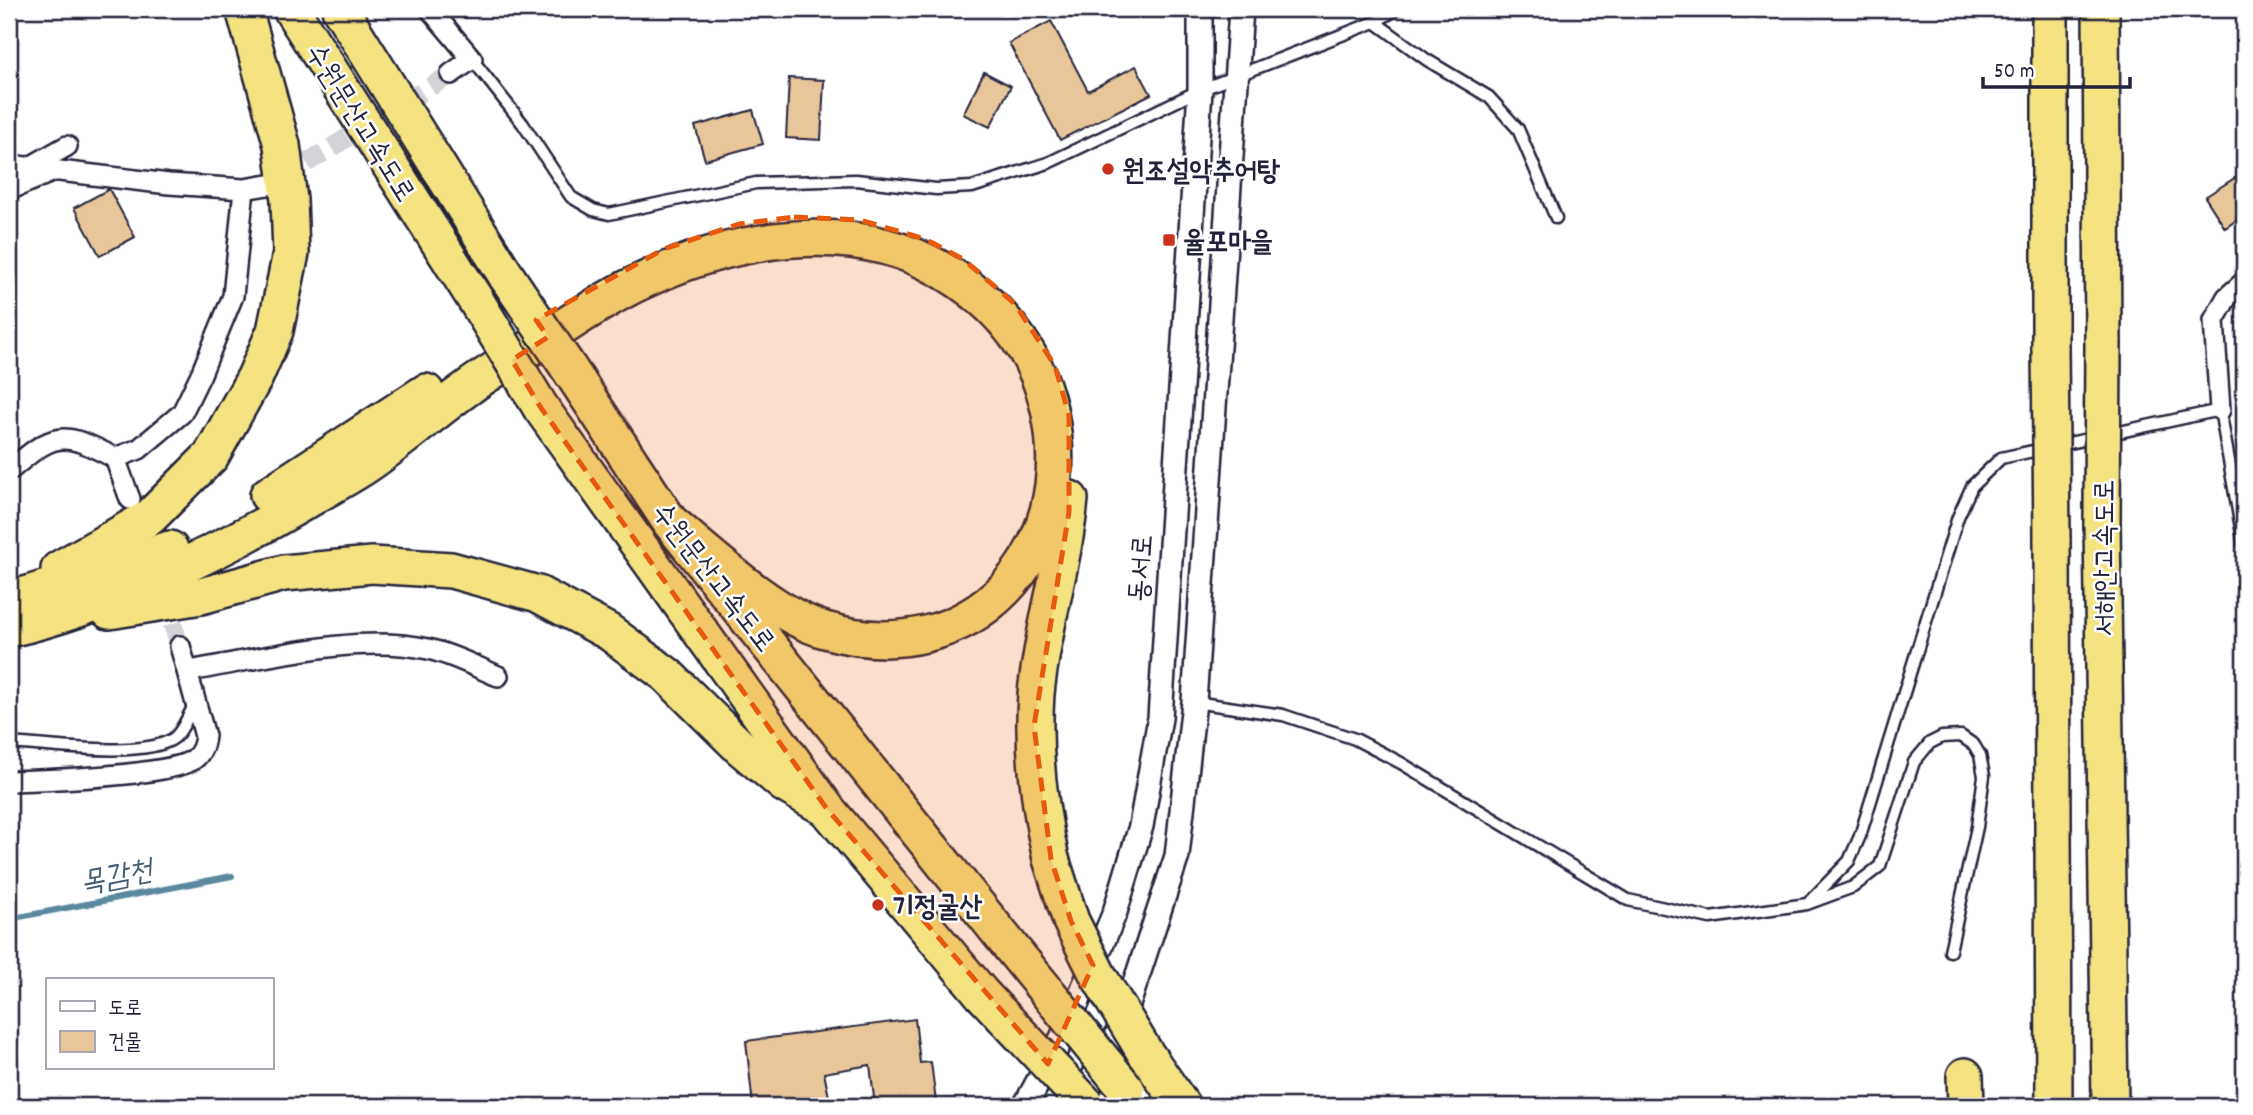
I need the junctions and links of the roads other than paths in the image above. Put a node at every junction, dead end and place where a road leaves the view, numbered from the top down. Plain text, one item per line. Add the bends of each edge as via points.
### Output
1 (244, 9) edge
2 (291, 9) edge
3 (340, 9) edge
4 (430, 9) edge
5 (1200, 9) edge
6 (1241, 9) edge
7 (1397, 9) edge
8 (2050, 9) edge
9 (2101, 9) edge
10 (1375, 22) junction
11 (472, 59) junction
12 (451, 74) tunnel mouth
13 (1238, 77) junction
14 (1200, 90) junction
15 (67, 146) dead end
16 (9, 165) edge
17 (30, 167) junction
18 (58, 169) junction
19 (274, 184) tunnel mouth
20 (244, 189) junction
21 (9, 190) edge
22 (1556, 218) dead end
23 (2244, 282) edge
24 (2220, 410) junction
25 (115, 458) junction
26 (9, 471) edge
27 (130, 499) dead end
28 (670, 522) junction
29 (2244, 545) edge
30 (9, 599) edge
31 (50, 620) junction
32 (9, 629) edge
33 (180, 646) tunnel mouth
34 (189, 671) junction
35 (498, 676) dead end
36 (1194, 702) junction
37 (196, 703) junction
38 (9, 743) edge
39 (9, 781) edge
40 (827, 809) junction
41 (1807, 904) junction
42 (1950, 951) dead end
43 (2055, 980) junction
44 (1134, 1098) edge
45 (1025, 1106) edge
46 (1072, 1106) edge
47 (1088, 1106) edge
48 (1182, 1106) edge
49 (2036, 1106) edge
50 (2054, 1106) edge
51 (2110, 1106) edge

1 - 30 highway via 282,145 289,200 291,253 275,331 211,456 150,517
2 - 40 highway, 수원문산고속도로, bridge via 541,408
3 - 28 highway, 수원문산고속도로, bridge via 507,277
4 - 11 street
5 - 14 street, 동서로
6 - 13 street
7 - 10 lane
8 - 43 highway, 서해안고속도로, bridge
9 - 51 highway, 서해안고속도로, bridge
10 - 13 lane
10 - 22 lane via 1489,97 1518,129
11 - 12 street
11 - 14 lane via 523,124 571,197 609,214 756,183 856,180 936,189 972,187 1048,163
13 - 14 lane
13 - 36 street
14 - 45 street, 동서로 via 1160,718 1141,826 1115,912 1062,1038
15 - 17 street
16 - 17 street
17 - 18 street
18 - 20 street
18 - 21 street
19 - 20 street
20 - 25 street via 233,296 201,374 181,413 139,449
23 - 24 street via 2214,320
24 - 29 lane
24 - 41 lane via 2001,458 1972,486 1958,517 1860,836 1849,861
25 - 26 street via 77,438 46,442
25 - 27 street
28 - 31 highway via 795,618 823,630 900,639 940,630 980,611 1017,579 1040,536 1053,486 1053,430 1040,380 1025,346 1008,323 988,302 936,266 891,249 828,238 747,246 683,264 618,293 471,385 368,464 267,524
28 - 44 highway, 수원문산고속도로, bridge
30 - 48 highway, bridge via 176,547 216,526 301,476 548,313 664,249 739,224 838,218 883,224 943,248 999,286 1030,321 1063,390 1072,478 1037,691 1034,726 1041,811 1070,921 1144,1051
31 - 32 highway
31 - 40 highway via 201,596 284,573 372,565 451,570 538,594 609,632 667,675 784,784
33 - 34 street
34 - 35 street via 358,644 388,644 429,649
34 - 37 street
36 - 41 lane via 1283,715 1355,739 1628,900 1710,918
36 - 46 street via 1177,856 1120,1029 1088,1087
37 - 38 lane via 176,736 158,747
37 - 39 street via 205,736 203,750 192,762 99,777
40 - 47 highway, 수원문산고속도로, bridge via 982,994
41 - 42 lane via 1853,887 1880,866 1914,762 1930,743 1961,736 1980,755 1984,776
43 - 49 highway
43 - 50 highway, 서해안고속도로

